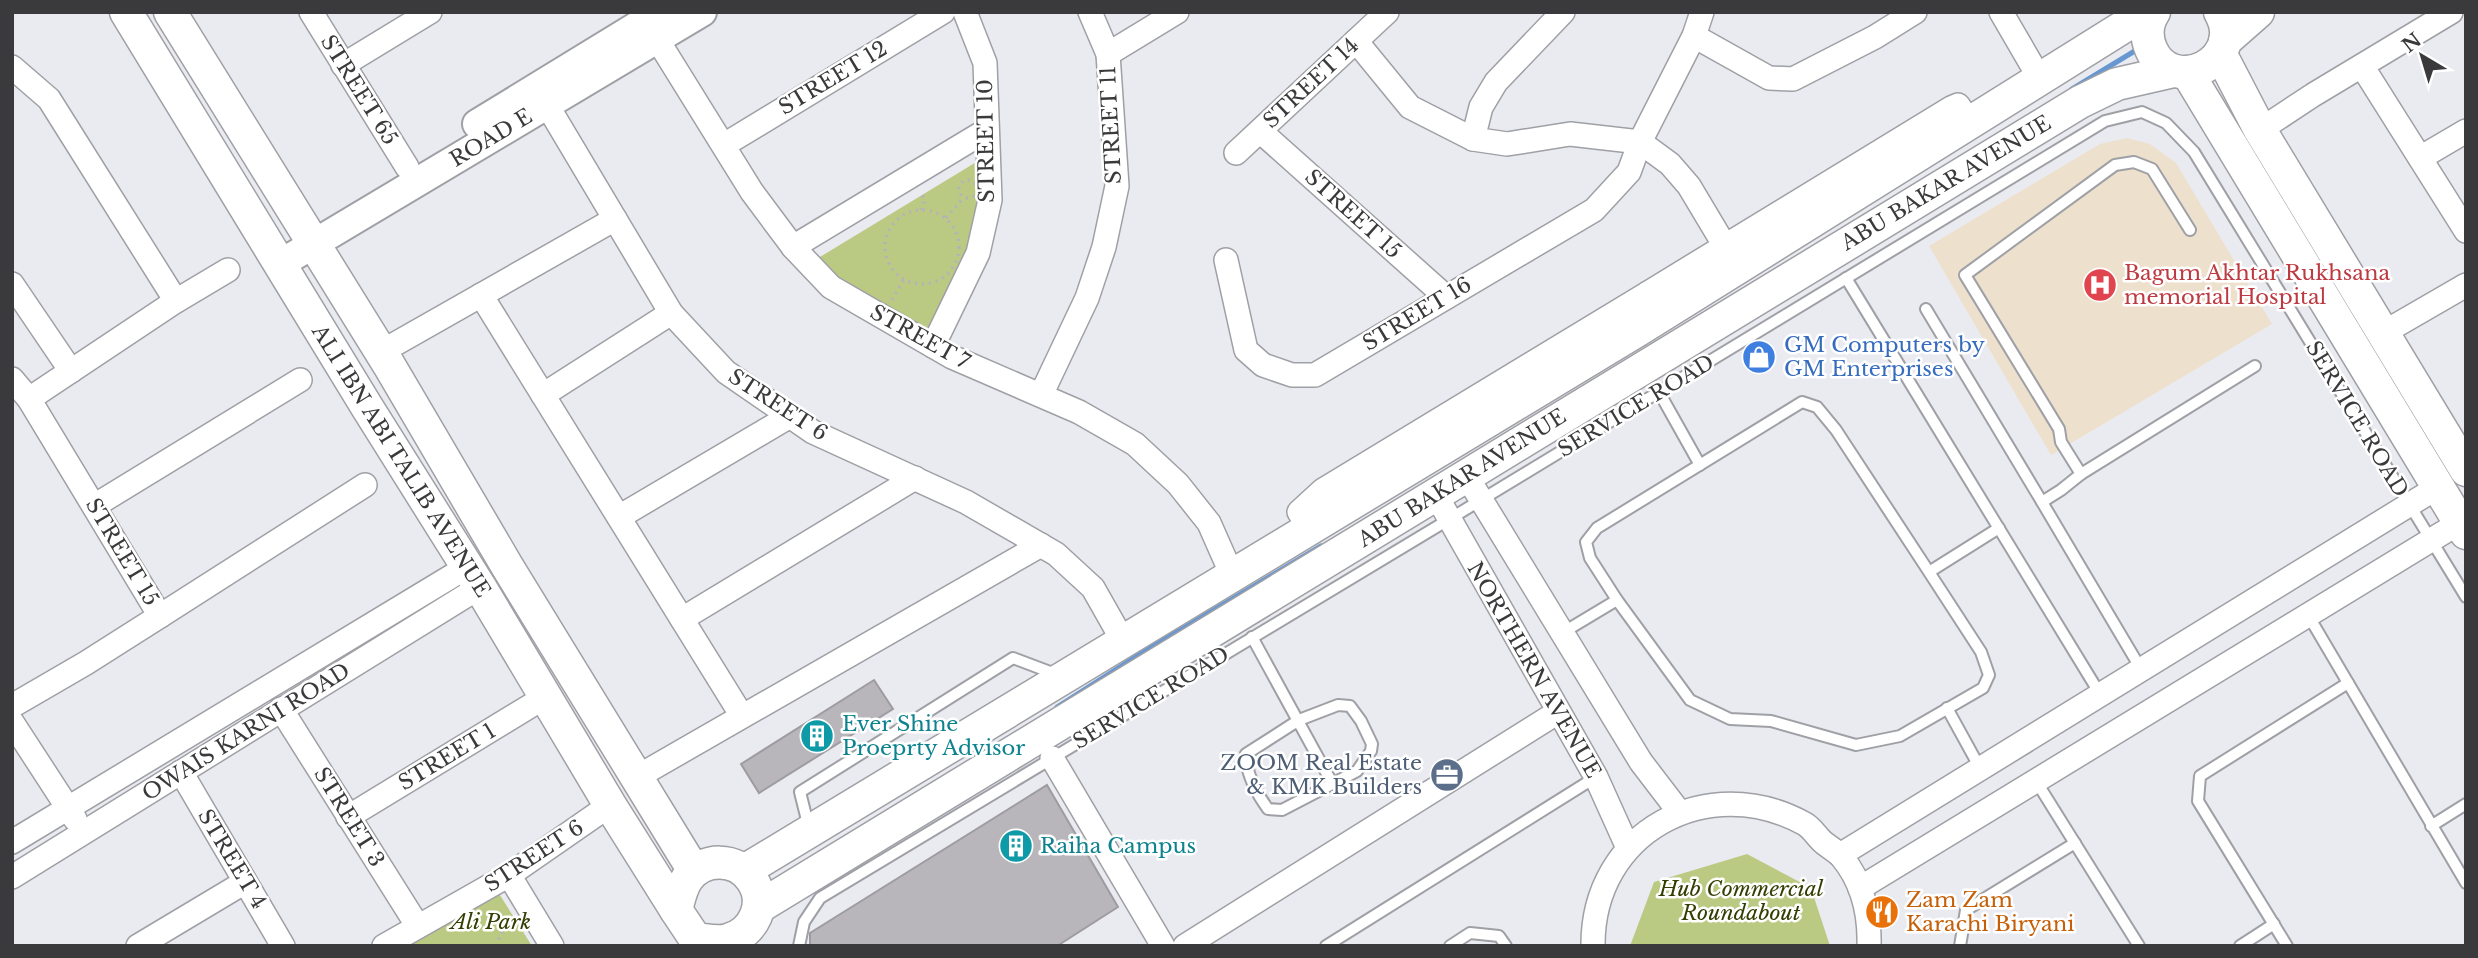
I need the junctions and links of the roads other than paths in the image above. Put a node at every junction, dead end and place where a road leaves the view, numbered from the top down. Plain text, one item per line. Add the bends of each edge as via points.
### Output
1 (126, 12) edge
2 (170, 12) edge
3 (311, 12) edge
4 (430, 12) edge
5 (702, 12) edge
6 (943, 12) edge
7 (965, 12) edge
8 (1090, 12) edge
9 (1177, 12) edge
10 (1387, 12) edge
11 (1563, 12) edge
12 (1702, 12) edge
13 (1915, 12) edge
14 (2147, 12) edge
15 (2154, 12) edge
16 (2258, 12) edge
17 (2451, 12) edge
18 (2012, 17) edge
19 (659, 26) edge
20 (2222, 35) edge
21 (1694, 36) junction
22 (1356, 41) junction
23 (1108, 54) junction
24 (343, 65) junction
25 (2362, 66) junction
26 (12, 67) edge
27 (2180, 72) junction
28 (2040, 79) junction
29 (547, 105) junction
30 (987, 130) junction
31 (2260, 130) junction
32 (1260, 131) junction
33 (2466, 131) edge
34 (1473, 139) junction
35 (1640, 142) junction
36 (724, 145) junction
37 (1236, 153) dead end
38 (2420, 158) junction
39 (407, 167) junction
40 (615, 219) junction
41 (2190, 229) dead end
42 (2466, 231) edge
43 (308, 237) junction
44 (793, 247) junction
45 (276, 257) junction
46 (1731, 257) junction
47 (1226, 260) dead end
48 (228, 270) dead end
49 (1846, 278) junction
50 (12, 284) edge
51 (2466, 285) edge
52 (481, 295) junction
53 (1446, 298) junction
54 (176, 301) junction
55 (1926, 309) dead end
56 (671, 313) junction
57 (2383, 334) junction
58 (933, 346) junction
59 (381, 352) junction
60 (2255, 366) dead end
61 (71, 371) junction
62 (12, 379) edge
63 (300, 380) dead end
64 (1659, 392) junction
65 (543, 395) junction
66 (1041, 395) junction
67 (29, 400) junction
68 (790, 416) junction
69 (1700, 465) junction
70 (2466, 470) edge
71 (2081, 474) junction
72 (915, 478) junction
73 (365, 485) dead end
74 (2438, 487) junction
75 (1473, 488) junction
76 (2042, 502) junction
77 (2409, 503) junction
78 (94, 506) junction
79 (1442, 508) junction
80 (619, 517) junction
81 (1999, 528) junction
82 (2463, 528) edge
83 (2432, 540) junction
84 (1041, 545) junction
85 (1928, 572) junction
86 (1232, 575) junction
87 (474, 577) junction
88 (2466, 597) edge
89 (1617, 600) junction
90 (2308, 615) junction
91 (160, 616) junction
92 (682, 620) junction
93 (1562, 634) junction
94 (1252, 637) junction
95 (1124, 641) junction
96 (2141, 669) junction
97 (1064, 677) junction
98 (2348, 683) junction
99 (2100, 694) junction
100 (545, 697) junction
101 (12, 706) edge
102 (1947, 708) junction
103 (281, 709) junction
104 (1558, 712) junction
105 (742, 716) junction
106 (1300, 720) junction
107 (12, 722) edge
108 (1052, 758) junction
109 (1980, 768) junction
110 (181, 772) junction
111 (637, 777) junction
112 (1596, 777) junction
113 (2036, 780) junction
114 (1332, 783) junction
115 (2466, 804) edge
116 (610, 805) junction
117 (68, 808) junction
118 (1680, 813) junction
119 (348, 817) junction
120 (2431, 826) junction
121 (810, 831) junction
122 (82, 833) junction
123 (12, 842) edge
124 (2075, 843) junction
125 (1629, 848) junction
126 (1840, 855) junction
127 (694, 871) junction
128 (744, 871) junction
129 (12, 877) edge
130 (245, 882) junction
131 (514, 883) junction
132 (2466, 883) edge
133 (1860, 888) junction
134 (676, 910) junction
135 (757, 924) edge
136 (2274, 924) junction
137 (417, 925) junction
138 (698, 942) edge
139 (138, 946) edge
140 (283, 946) edge
141 (384, 946) edge
142 (552, 946) edge
143 (799, 946) edge
144 (1163, 946) edge
145 (1185, 946) edge
146 (1326, 946) edge
147 (1450, 946) edge
148 (1506, 946) edge
149 (1593, 946) edge
150 (1869, 946) edge
151 (1960, 946) edge
152 (2139, 946) edge
153 (2240, 946) edge
154 (2287, 946) edge

1 - 45 main road, ALI IBN ABI TALIB AVENUE
2 - 43 main road, ALI IBN ABI TALIB AVENUE
3 - 24 street, STREET 65
4 - 24 street
5 - 19 street, ROAD E
6 - 36 street, STREET 12
7 - 30 street, STREET 10 via 985,63
8 - 23 street, STREET 11
9 - 23 street
10 - 22 street, STREET 14
11 - 34 street via 1496,82 1481,107
12 - 21 street, STREET 16
13 - 21 street via 1793,79 1769,78
14 - 28 main road, ABU BAKAR AVENUE
15 - 27 main road via 2147,30 2153,55 2162,65
16 - 20 main road
17 - 25 street
18 - 28 street
19 - 29 street, ROAD E
19 - 36 street, STREET 7
19 - 39 street, ROAD E
20 - 27 main road, ABU BAKAR AVENUE via 2212,63
20 - 31 main road
21 - 35 street, STREET 16
22 - 32 street, STREET 14
22 - 34 street via 1409,107
23 - 66 street, STREET 11 via 1116,186 1104,247 1087,298
24 - 39 street, STREET 65
25 - 31 street
25 - 38 street
26 - 54 street via 48,99
27 - 74 main road
27 - 75 main road, ABU BAKAR AVENUE via 2117,84 2080,102
28 - 46 main road, ABU BAKAR AVENUE
29 - 40 street, STREET 6
29 - 43 street, ROAD E
30 - 44 street
30 - 58 street, STREET 10 via 990,200 978,253
31 - 57 main road
32 - 37 street, STREET 14
32 - 53 street, STREET 15
33 - 38 street
34 - 35 street via 1507,144 1570,134
35 - 46 street via 1682,179
35 - 53 street, STREET 16 via 1629,172 1594,210
36 - 44 street, STREET 7
38 - 42 street
39 - 43 street, ROAD E
40 - 52 street
40 - 56 street, STREET 6
41 - 71 lane via 2152,169 2134,162 2115,165 1965,275 2059,429 2061,442
43 - 45 street, ROAD E
43 - 59 main road, ALI IBN ABI TALIB AVENUE
44 - 58 street, STREET 7 via 831,287
45 - 87 main road, ALI IBN ABI TALIB AVENUE
46 - 86 main road, ABU BAKAR AVENUE
47 - 53 street, STREET 16 via 1245,350 1263,365 1292,375 1315,375
48 - 54 street
49 - 64 lane, SERVICE ROAD
49 - 77 lane, SERVICE ROAD via 2105,121 2142,112 2166,123 2194,152
49 - 81 lane
50 - 61 street
51 - 57 street
52 - 59 street
52 - 65 street
54 - 61 street
55 - 76 lane
56 - 65 street
56 - 68 street, STREET 6 via 726,372
57 - 70 main road
58 - 66 street, STREET 7
59 - 111 main road, ALI IBN ABI TALIB AVENUE
60 - 71 lane
61 - 67 street
62 - 67 street, STREET 15
63 - 78 street
64 - 69 lane
64 - 75 lane, SERVICE ROAD
65 - 80 street
66 - 86 street, STREET 7 via 1135,444 1178,484 1209,523
67 - 78 street, STREET 15
68 - 72 street, STREET 6 via 813,432
68 - 80 street
69 - 85 lane via 1802,402 1818,407
69 - 89 lane via 1597,528 1586,542 1590,558
71 - 76 lane
72 - 84 street, STREET 6
72 - 92 street
73 - 91 street
74 - 77 street
74 - 82 main road
75 - 79 main road, ABU BAKAR AVENUE
75 - 93 street, NORTHERN AVENUE
76 - 96 lane
77 - 83 lane, SERVICE ROAD
77 - 96 street
78 - 91 street, STREET 15
79 - 94 lane, SERVICE ROAD
79 - 104 street, NORTHERN AVENUE
79 - 135 main road, ABU BAKAR AVENUE
80 - 92 street
81 - 85 lane
81 - 99 lane
82 - 83 street
83 - 88 lane, SERVICE ROAD
83 - 90 street
84 - 95 street, STREET 6 via 1093,588
84 - 105 street
85 - 102 lane via 1981,652 1989,675 1983,688
86 - 95 main road, ABU BAKAR AVENUE
87 - 100 main road, ALI IBN ABI TALIB AVENUE
87 - 103 street, OWAIS KARNI ROAD
87 - 117 street, OWAIS KARNI ROAD
89 - 93 lane
89 - 102 lane via 1690,700 1730,719 1772,721 1856,745 1900,736
90 - 98 lane
90 - 113 street
91 - 101 street, STREET 15
92 - 105 street
93 - 118 street, NORTHERN AVENUE via 1641,762
94 - 106 lane
94 - 108 lane, SERVICE ROAD
95 - 97 main road, ABU BAKAR AVENUE
96 - 99 street
97 - 121 main road, ABU BAKAR AVENUE
97 - 121 lane via 1013,658 800,792
98 - 120 lane
98 - 136 lane via 2200,776 2198,801
99 - 109 street
100 - 116 main road, ALI IBN ABI TALIB AVENUE
100 - 119 street, STREET 1
102 - 109 lane
103 - 110 street, OWAIS KARNI ROAD
103 - 119 street, STREET 3
104 - 112 street, NORTHERN AVENUE
104 - 145 street
105 - 111 street
106 - 114 lane
106 - 114 lane via 1338,705 1350,706 1362,721 1371,751 1357,771
106 - 114 lane via 1246,754 1260,798 1268,809 1282,810
107 - 117 street
108 - 143 lane, SERVICE ROAD via 820,898 804,922
108 - 144 street
109 - 126 street
110 - 122 street, OWAIS KARNI ROAD
110 - 130 street, STREET 4
111 - 127 main road, ALI IBN ABI TALIB AVENUE
112 - 125 street, NORTHERN AVENUE
112 - 146 lane
113 - 124 lane
113 - 133 street
115 - 120 lane
116 - 131 street, STREET 6
116 - 134 main road, ALI IBN ABI TALIB AVENUE
117 - 122 street
117 - 123 street, OWAIS KARNI ROAD
118 - 125 street via 1652,827
118 - 126 street via 1723,803 1767,808 1808,825
119 - 137 street, STREET 3
120 - 132 lane
121 - 128 main road, ABU BAKAR AVENUE
122 - 129 street, OWAIS KARNI ROAD
124 - 151 lane via 1966,910
124 - 152 lane
125 - 149 street via 1605,883 1593,923
126 - 133 street
127 - 128 main road via 719,862
127 - 134 main road
128 - 135 main road via 758,894
130 - 139 street
130 - 140 street, STREET 4
131 - 137 street, STREET 6
131 - 142 street
133 - 150 street via 1870,925
134 - 138 main road
135 - 138 main road via 725,941
136 - 153 lane
136 - 154 lane
137 - 141 street, STREET 6
147 - 148 lane via 1470,933 1499,936

